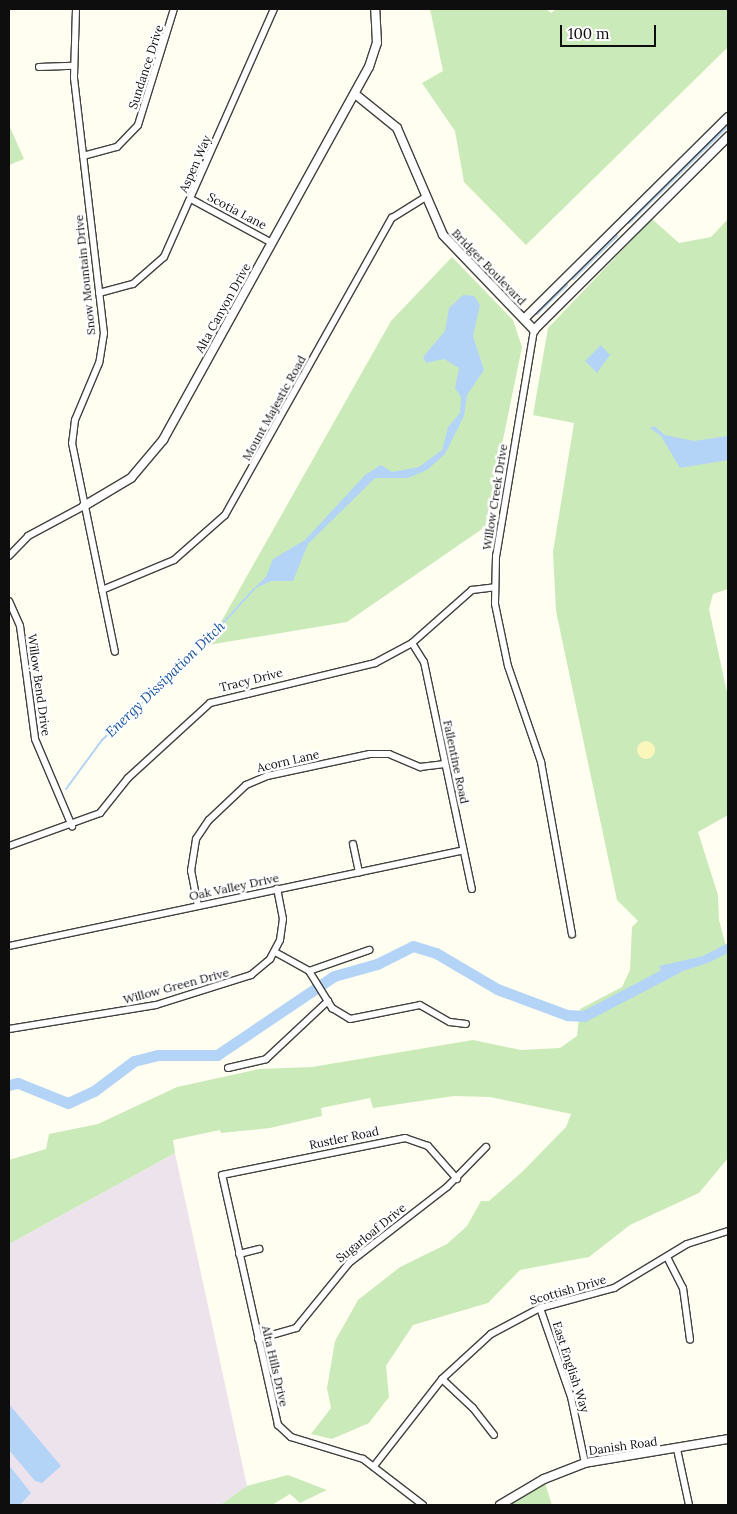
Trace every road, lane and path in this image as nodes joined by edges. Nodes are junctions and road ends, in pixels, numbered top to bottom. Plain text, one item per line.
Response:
1 (76, 9) edge
2 (174, 9) edge
3 (274, 9) edge
4 (376, 9) edge
5 (73, 66) junction
6 (39, 67) dead end
7 (355, 94) junction
8 (728, 118) edge
9 (728, 137) edge
10 (82, 156) junction
11 (425, 197) junction
12 (191, 199) junction
13 (272, 242) junction
14 (100, 293) junction
15 (524, 319) junction
16 (534, 330) junction
17 (84, 506) junction
18 (9, 556) edge
19 (495, 587) junction
20 (102, 590) junction
21 (9, 601) edge
22 (412, 643) junction
23 (115, 652) dead end
24 (445, 764) junction
25 (72, 826) junction
26 (353, 844) dead end
27 (9, 846) edge
28 (463, 850) junction
29 (359, 872) junction
30 (277, 889) junction
31 (472, 889) dead end
32 (198, 906) junction
33 (572, 934) dead end
34 (9, 946) edge
35 (369, 950) dead end
36 (275, 952) junction
37 (311, 973) junction
38 (328, 1001) junction
39 (466, 1024) dead end
40 (9, 1029) edge
41 (228, 1068) dead end
42 (486, 1147) dead end
43 (222, 1175) joint
44 (456, 1179) junction
45 (728, 1231) edge
46 (259, 1249) dead end
47 (238, 1254) junction
48 (667, 1257) junction
49 (540, 1308) junction
50 (258, 1339) junction
51 (690, 1340) dead end
52 (442, 1379) junction
53 (494, 1435) dead end
54 (728, 1439) edge
55 (677, 1449) junction
56 (585, 1463) junction
57 (374, 1466) junction
58 (423, 1505) edge
59 (500, 1505) edge
60 (689, 1505) edge

1 - 5 street, Snow Mountain Drive
2 - 10 street, Sundance Drive
3 - 12 street, Aspen Way
4 - 7 street, Alta Canyon Drive
5 - 6 street
5 - 10 street, Snow Mountain Drive
7 - 11 street, Bridger Boulevard
7 - 13 street, Alta Canyon Drive
8 - 15 street
9 - 16 street
10 - 14 street, Snow Mountain Drive
11 - 15 street, Bridger Boulevard
11 - 20 street, Mount Majestic Road
12 - 13 street, Scotia Lane
12 - 14 street, Aspen Way
13 - 17 street, Alta Canyon Drive
14 - 17 street, Snow Mountain Drive
15 - 16 street, Bridger Boulevard
16 - 19 street, Willow Creek Drive
17 - 18 street, Alta Canyon Drive
17 - 20 street, Snow Mountain Drive
19 - 22 street, Tracy Drive
19 - 33 street, Willow Creek Drive
20 - 23 street, Snow Mountain Drive
21 - 25 street, Willow Bend Drive
22 - 24 street, Fallentine Road
22 - 25 street, Tracy Drive
24 - 28 street, Fallentine Road
24 - 32 street, Acorn Lane
25 - 27 street, Tracy Drive
26 - 29 street
28 - 29 street, Oak Valley Drive
28 - 31 street, Fallentine Road
29 - 30 street, Oak Valley Drive
30 - 32 street, Oak Valley Drive
30 - 36 street
32 - 34 street, Oak Valley Drive
35 - 37 street
36 - 37 street
36 - 40 street, Willow Green Drive
37 - 38 street
38 - 39 street
38 - 41 street
42 - 44 street, Sugarloaf Drive
43 - 44 street, Rustler Road
43 - 47 street, Alta Hills Drive
44 - 50 street, Sugarloaf Drive
45 - 48 street, Scottish Drive
46 - 47 street
47 - 50 street, Alta Hills Drive
48 - 49 street, Scottish Drive
48 - 51 street
49 - 52 street, Scottish Drive
49 - 56 street, East English Way
50 - 57 street, Alta Hills Drive
52 - 53 street
52 - 57 street, Scottish Drive
54 - 55 street, Danish Road
55 - 56 street, Danish Road
55 - 60 street
56 - 59 street, Danish Road
57 - 58 street, Alta Hills Drive

